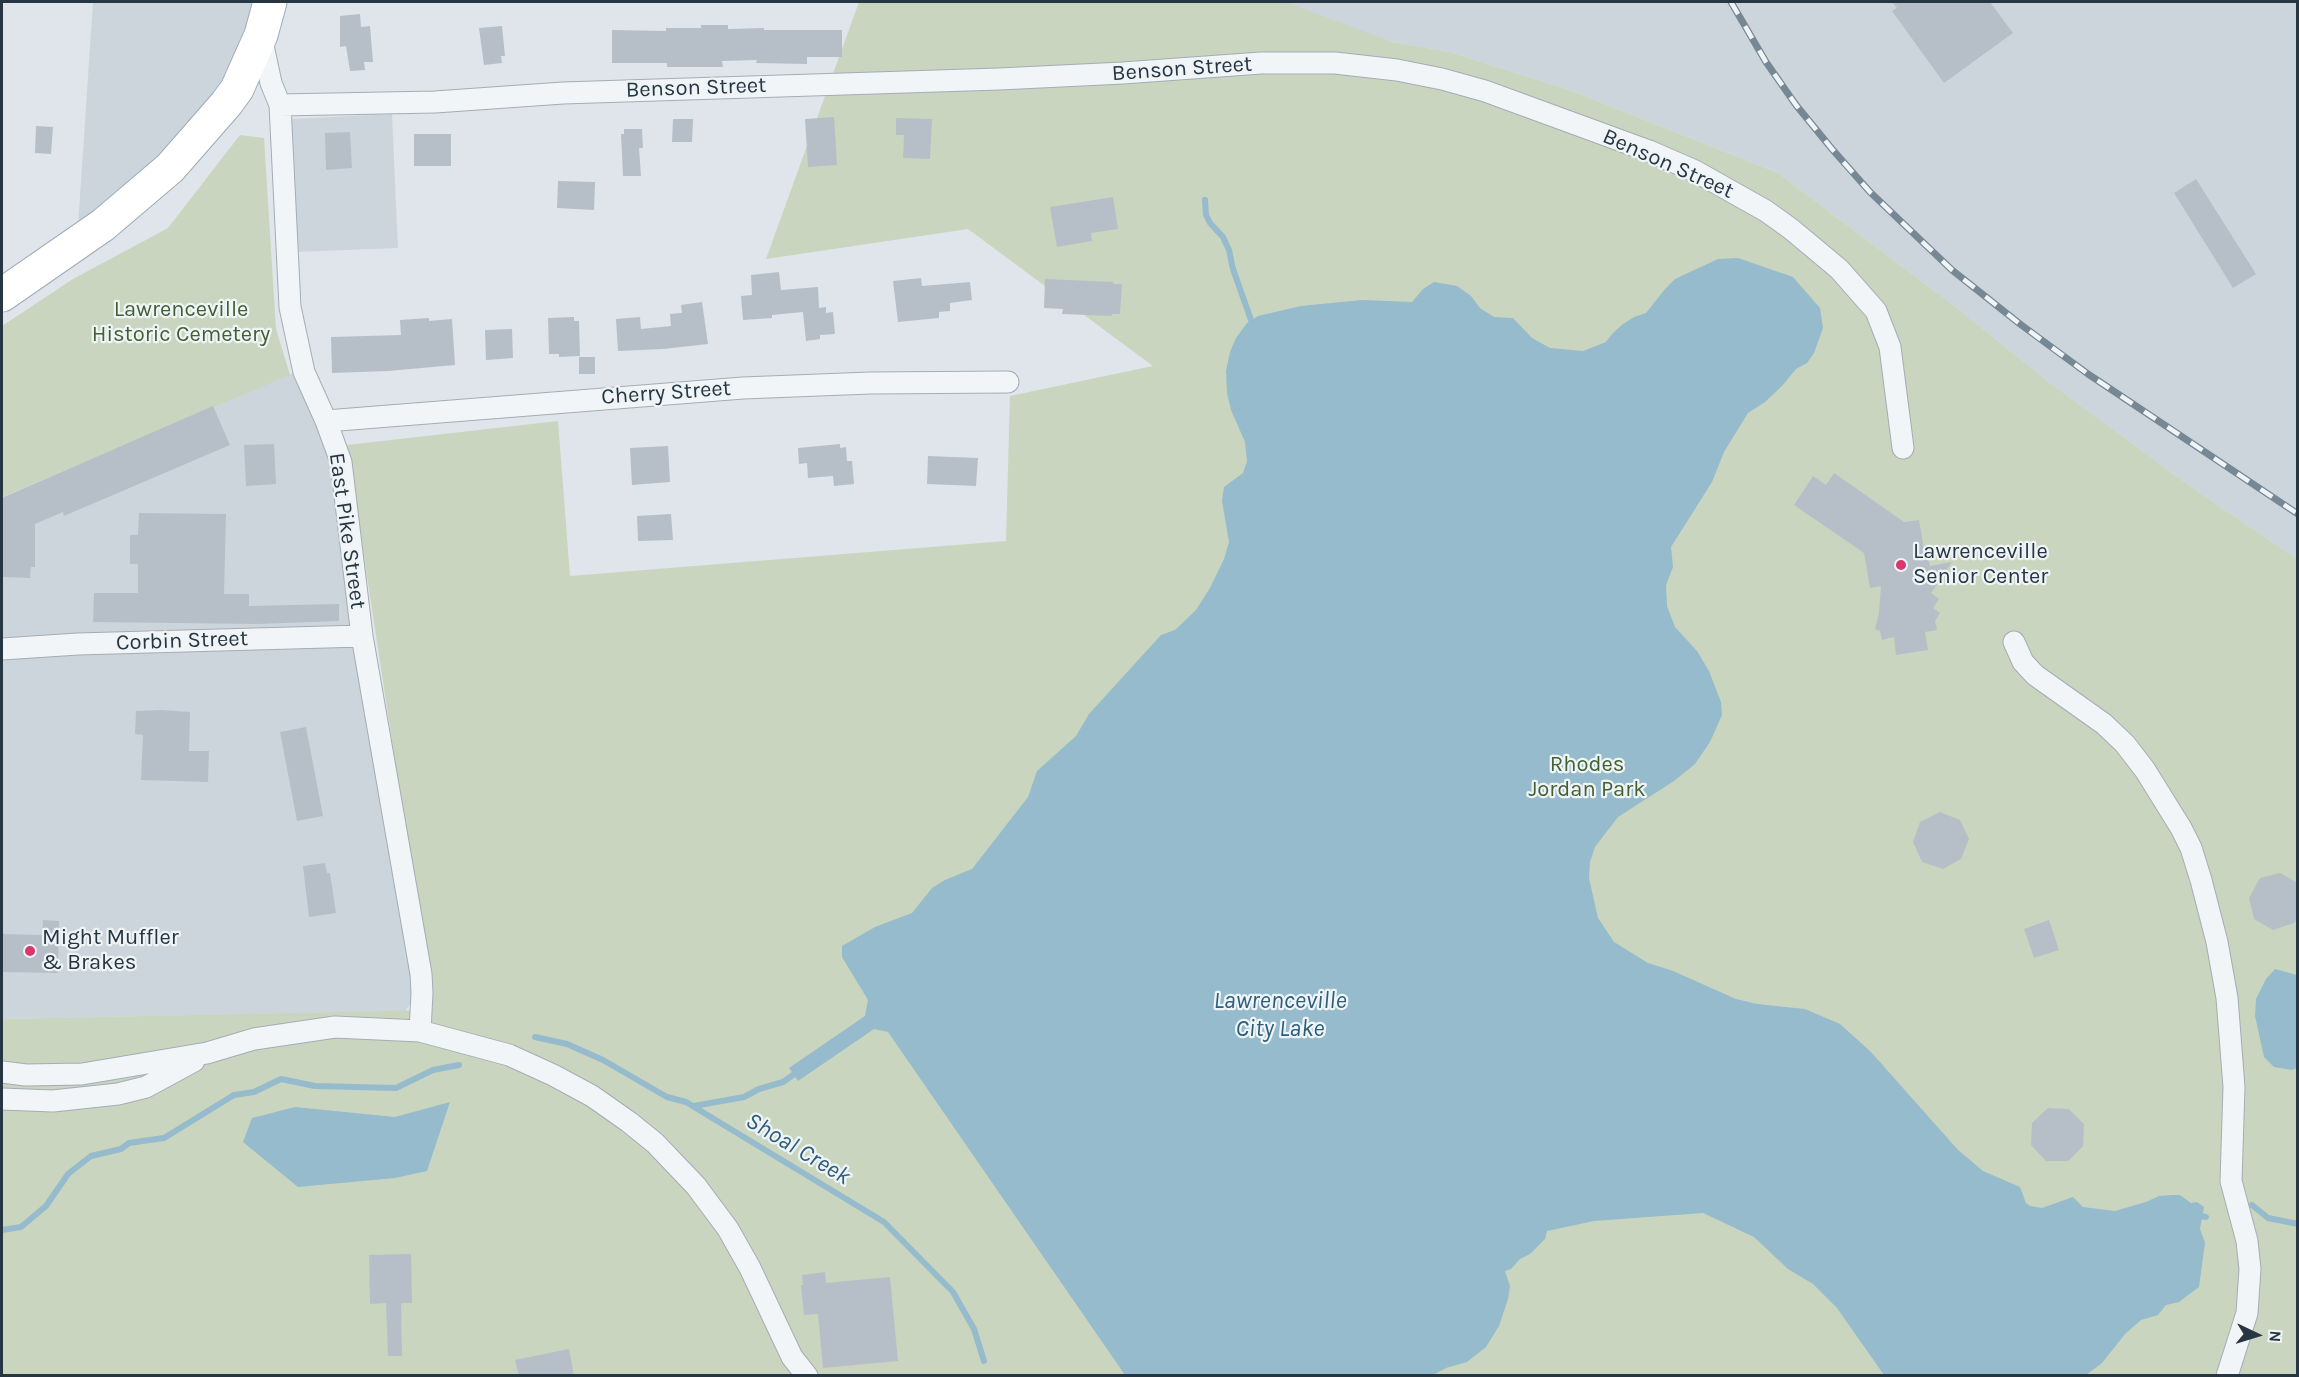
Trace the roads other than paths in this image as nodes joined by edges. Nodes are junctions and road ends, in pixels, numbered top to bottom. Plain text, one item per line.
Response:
1 (270, 2) edge
2 (261, 35) junction
3 (280, 105) junction
4 (2, 295) edge
5 (1008, 382) dead end
6 (326, 421) junction
7 (1904, 448) dead end
8 (362, 636) junction
9 (2013, 642) dead end
10 (2, 649) edge
11 (420, 1031) junction
12 (207, 1053) junction
13 (2, 1072) edge
14 (2, 1099) edge
15 (807, 1376) edge
16 (2227, 1376) edge

1 - 2 main road, East Pike Street
2 - 3 street, East Pike Street
2 - 4 main road
3 - 6 street, East Pike Street
3 - 7 street, Benson Street
5 - 6 street, Cherry Street
6 - 8 street, East Pike Street
8 - 10 street, Corbin Street
8 - 11 street, East Pike Street
9 - 16 street
11 - 12 street
11 - 15 street
12 - 13 street
12 - 14 street

